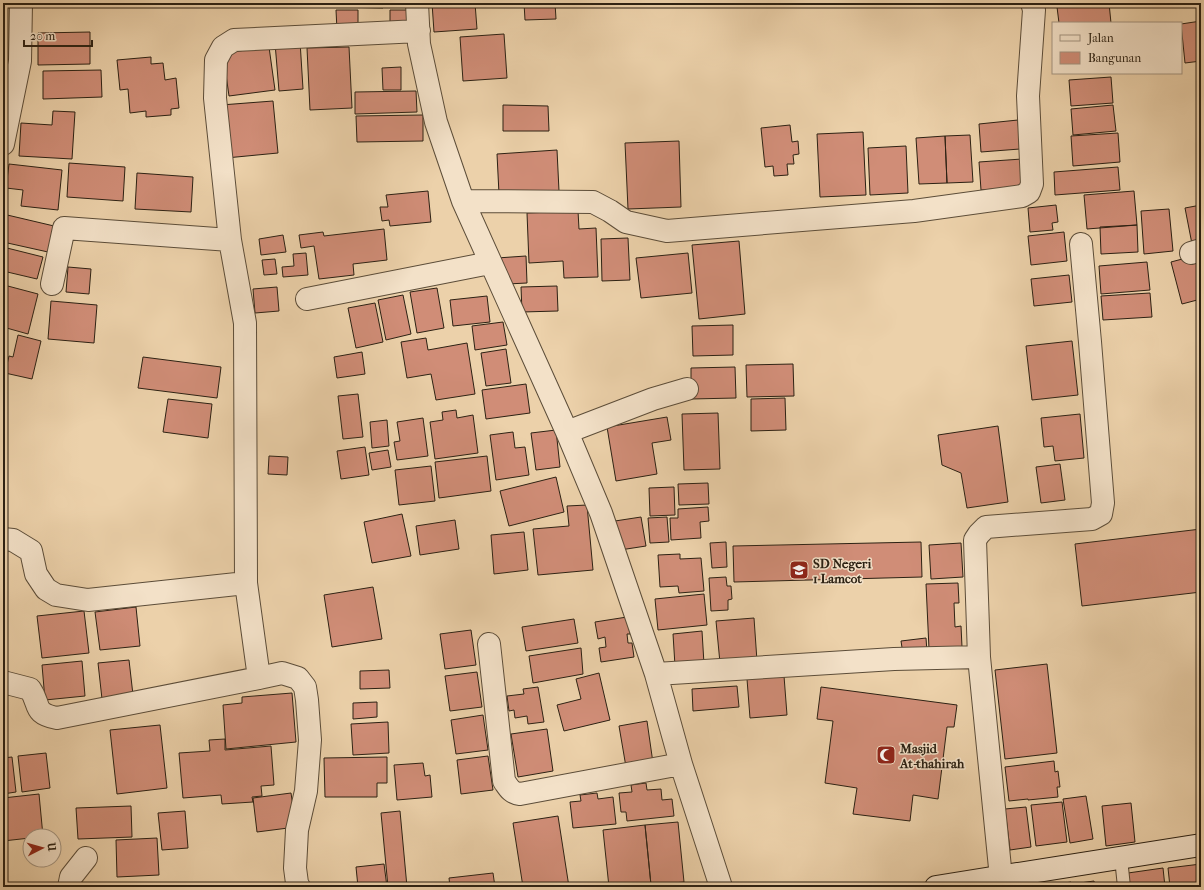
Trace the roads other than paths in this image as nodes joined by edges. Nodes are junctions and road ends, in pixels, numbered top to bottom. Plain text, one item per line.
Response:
1 (21, 3) edge
2 (417, 3) edge
3 (1032, 3) edge
4 (419, 31) junction
5 (3, 144) edge
6 (463, 201) junction
7 (230, 240) junction
8 (1081, 244) dead end
9 (490, 263) junction
10 (52, 284) dead end
11 (307, 299) dead end
12 (688, 389) dead end
13 (567, 432) junction
14 (3, 539) edge
15 (246, 583) junction
16 (489, 644) dead end
17 (979, 657) junction
18 (656, 674) junction
19 (259, 678) junction
20 (3, 682) edge
21 (681, 764) junction
22 (1201, 845) edge
23 (86, 858) dead end
24 (1121, 858) junction
25 (1001, 878) junction
26 (69, 887) edge
27 (299, 887) edge
28 (721, 887) edge
29 (936, 887) edge
30 (1124, 887) edge

1 - 5 street
2 - 4 street
3 - 6 street
4 - 6 street
4 - 7 street
6 - 9 street
7 - 10 street
7 - 15 street
8 - 17 street
9 - 11 street
9 - 13 street
12 - 13 street
13 - 18 street
14 - 15 street
15 - 19 street
16 - 21 street
17 - 18 street
17 - 25 street
18 - 21 street
19 - 20 street
19 - 27 street
21 - 28 street
22 - 24 street
23 - 26 street
24 - 25 street
24 - 30 lane
25 - 29 street

